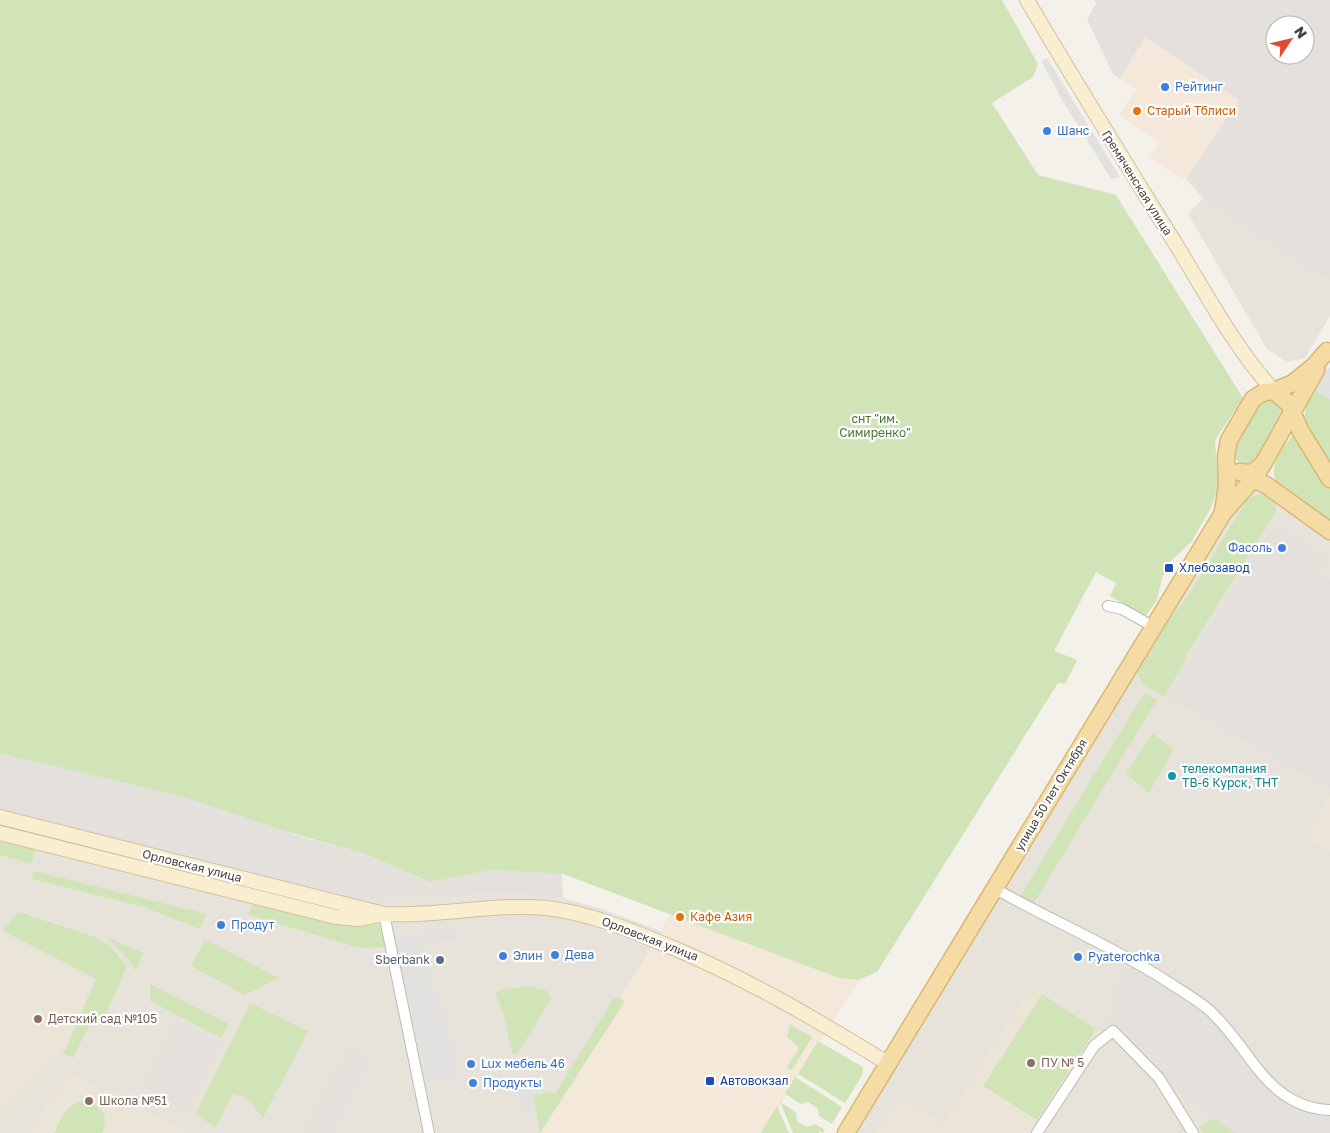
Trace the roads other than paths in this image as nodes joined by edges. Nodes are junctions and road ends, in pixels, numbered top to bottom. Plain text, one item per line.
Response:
1 (1027, 0) edge
2 (1328, 349) edge
3 (1250, 364) junction
4 (1274, 391) junction
5 (1253, 399) junction
6 (1292, 415) junction
7 (1226, 457) junction
8 (1246, 475) junction
9 (1330, 479) edge
10 (1223, 513) junction
11 (1330, 531) edge
12 (1108, 606) dead end
13 (1154, 627) junction
14 (0, 817) edge
15 (0, 833) edge
16 (994, 888) junction
17 (384, 914) junction
18 (889, 1064) junction
19 (1330, 1110) edge
20 (1040, 1132) edge
21 (429, 1133) edge
22 (846, 1133) edge
23 (1193, 1133) edge

1 - 3 street, Гремяченская улица
2 - 4 main road
2 - 6 main road
3 - 4 street
3 - 5 street
4 - 5 main road
4 - 6 main road
5 - 7 main road
6 - 8 main road, улица 50 лет Октября
6 - 9 main road
7 - 8 main road
7 - 10 main road
8 - 10 main road, улица 50 лет Октября
8 - 11 main road
10 - 13 main road, улица 50 лет Октября
12 - 13 street
13 - 16 main road, улица 50 лет Октября
14 - 17 street, Орловская улица
15 - 17 street, Орловская улица
16 - 18 main road, улица 50 лет Октября
16 - 19 street
17 - 18 street, Орловская улица
17 - 21 street
18 - 22 main road, улица 50 лет Октября
20 - 23 street

